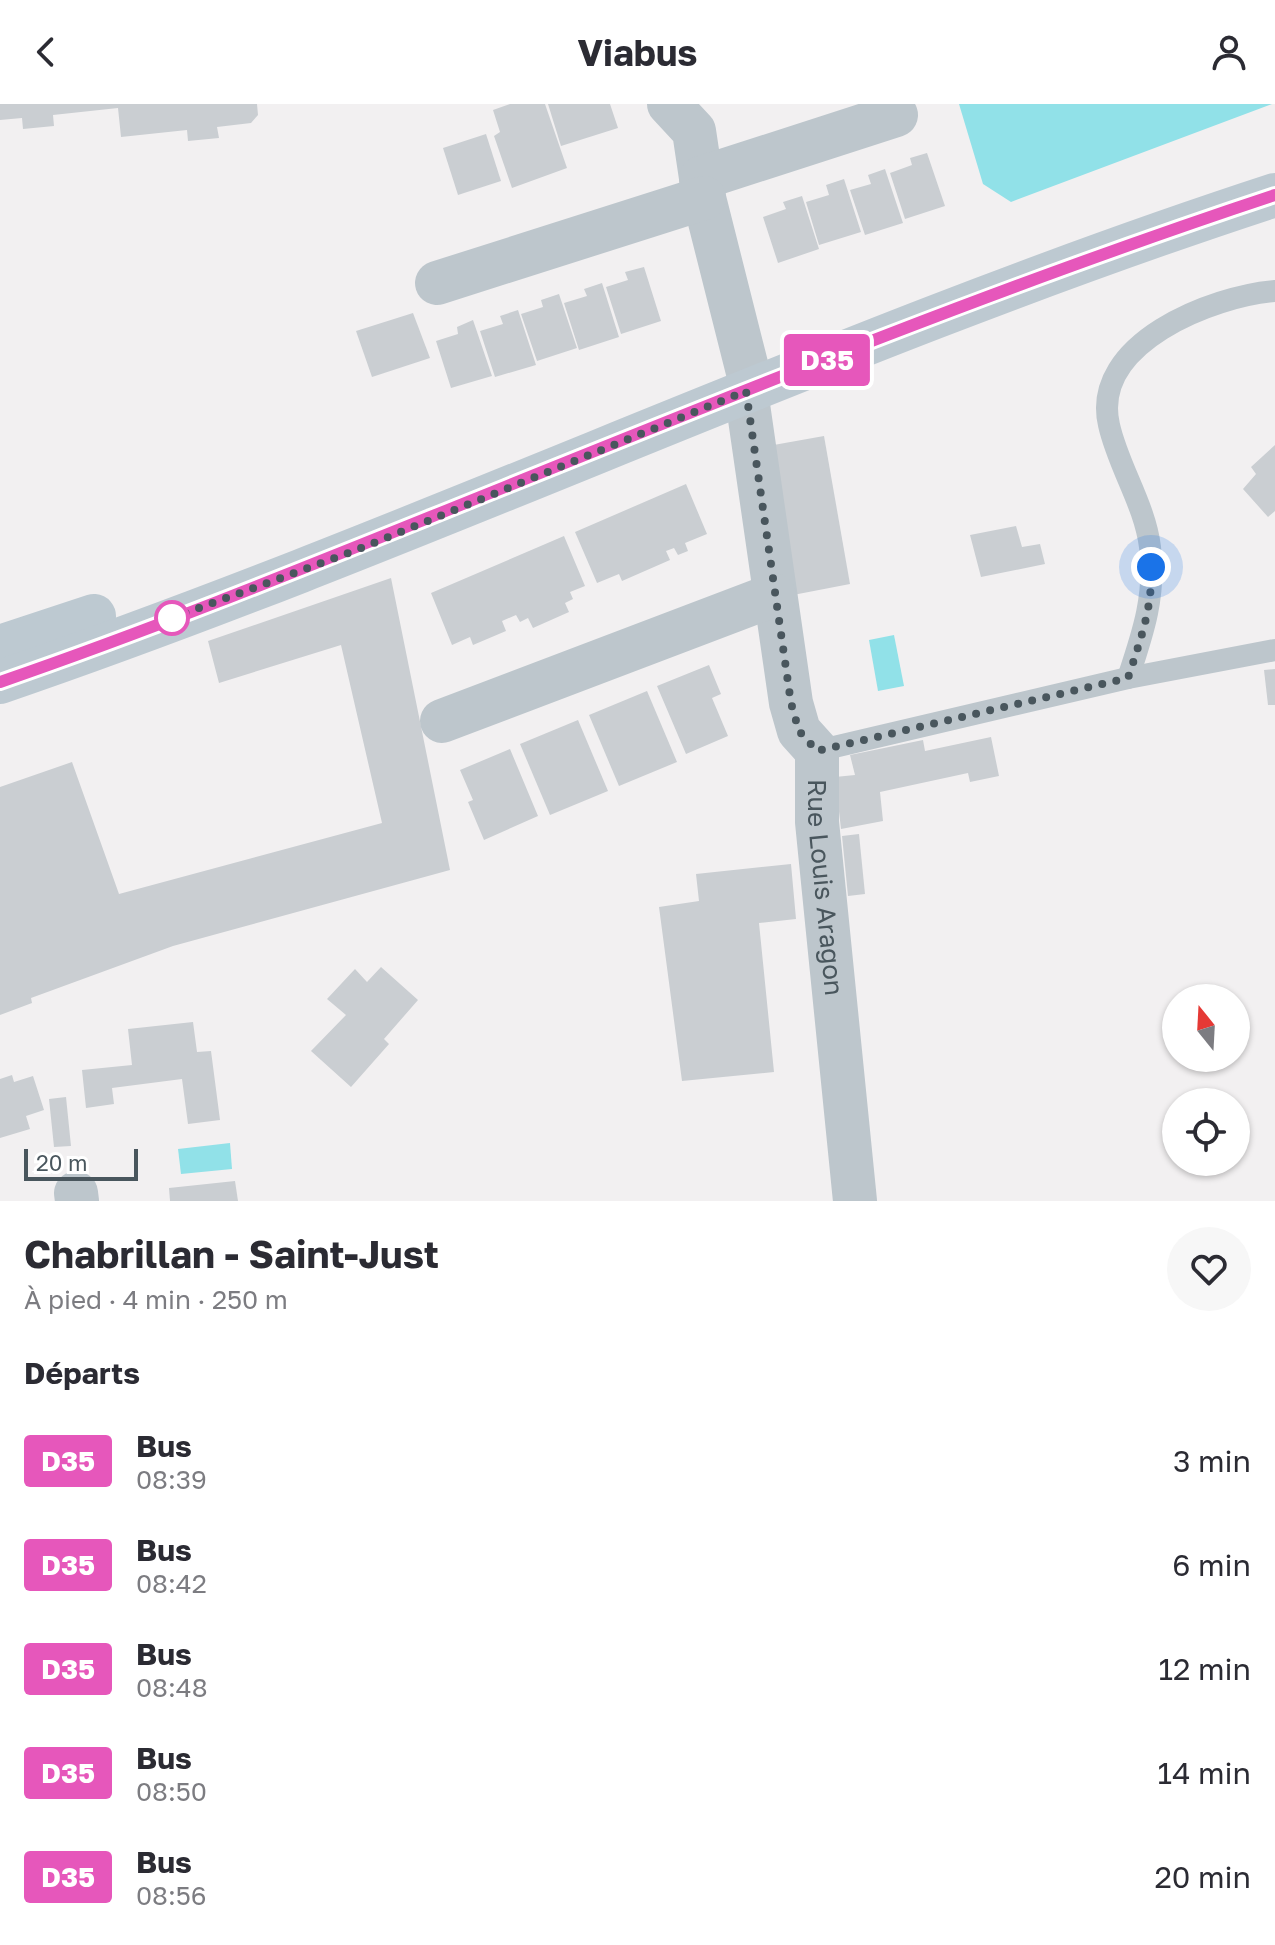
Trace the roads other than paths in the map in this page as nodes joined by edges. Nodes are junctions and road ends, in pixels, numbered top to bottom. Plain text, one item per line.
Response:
1 (669, 104) edge
2 (896, 115) dead end
3 (703, 188) junction
4 (1275, 195) edge
5 (437, 283) dead end
6 (1275, 291) edge
7 (749, 390) junction
8 (478, 498) junction
9 (774, 595) junction
10 (0, 647) edge
11 (1275, 650) edge
12 (1128, 678) junction
13 (0, 682) edge
14 (442, 721) dead end
15 (817, 751) junction
16 (855, 1201) edge

1 - 3 street, Rue Louis Aragon
2 - 3 street
3 - 5 street
3 - 7 street, Rue Louis Aragon
4 - 7 main road
6 - 12 lane
7 - 8 main road
7 - 9 street, Rue Louis Aragon
8 - 10 main road
8 - 13 main road
9 - 14 street
9 - 15 street, Rue Louis Aragon
11 - 12 lane
12 - 15 lane
15 - 16 street, Rue Louis Aragon

